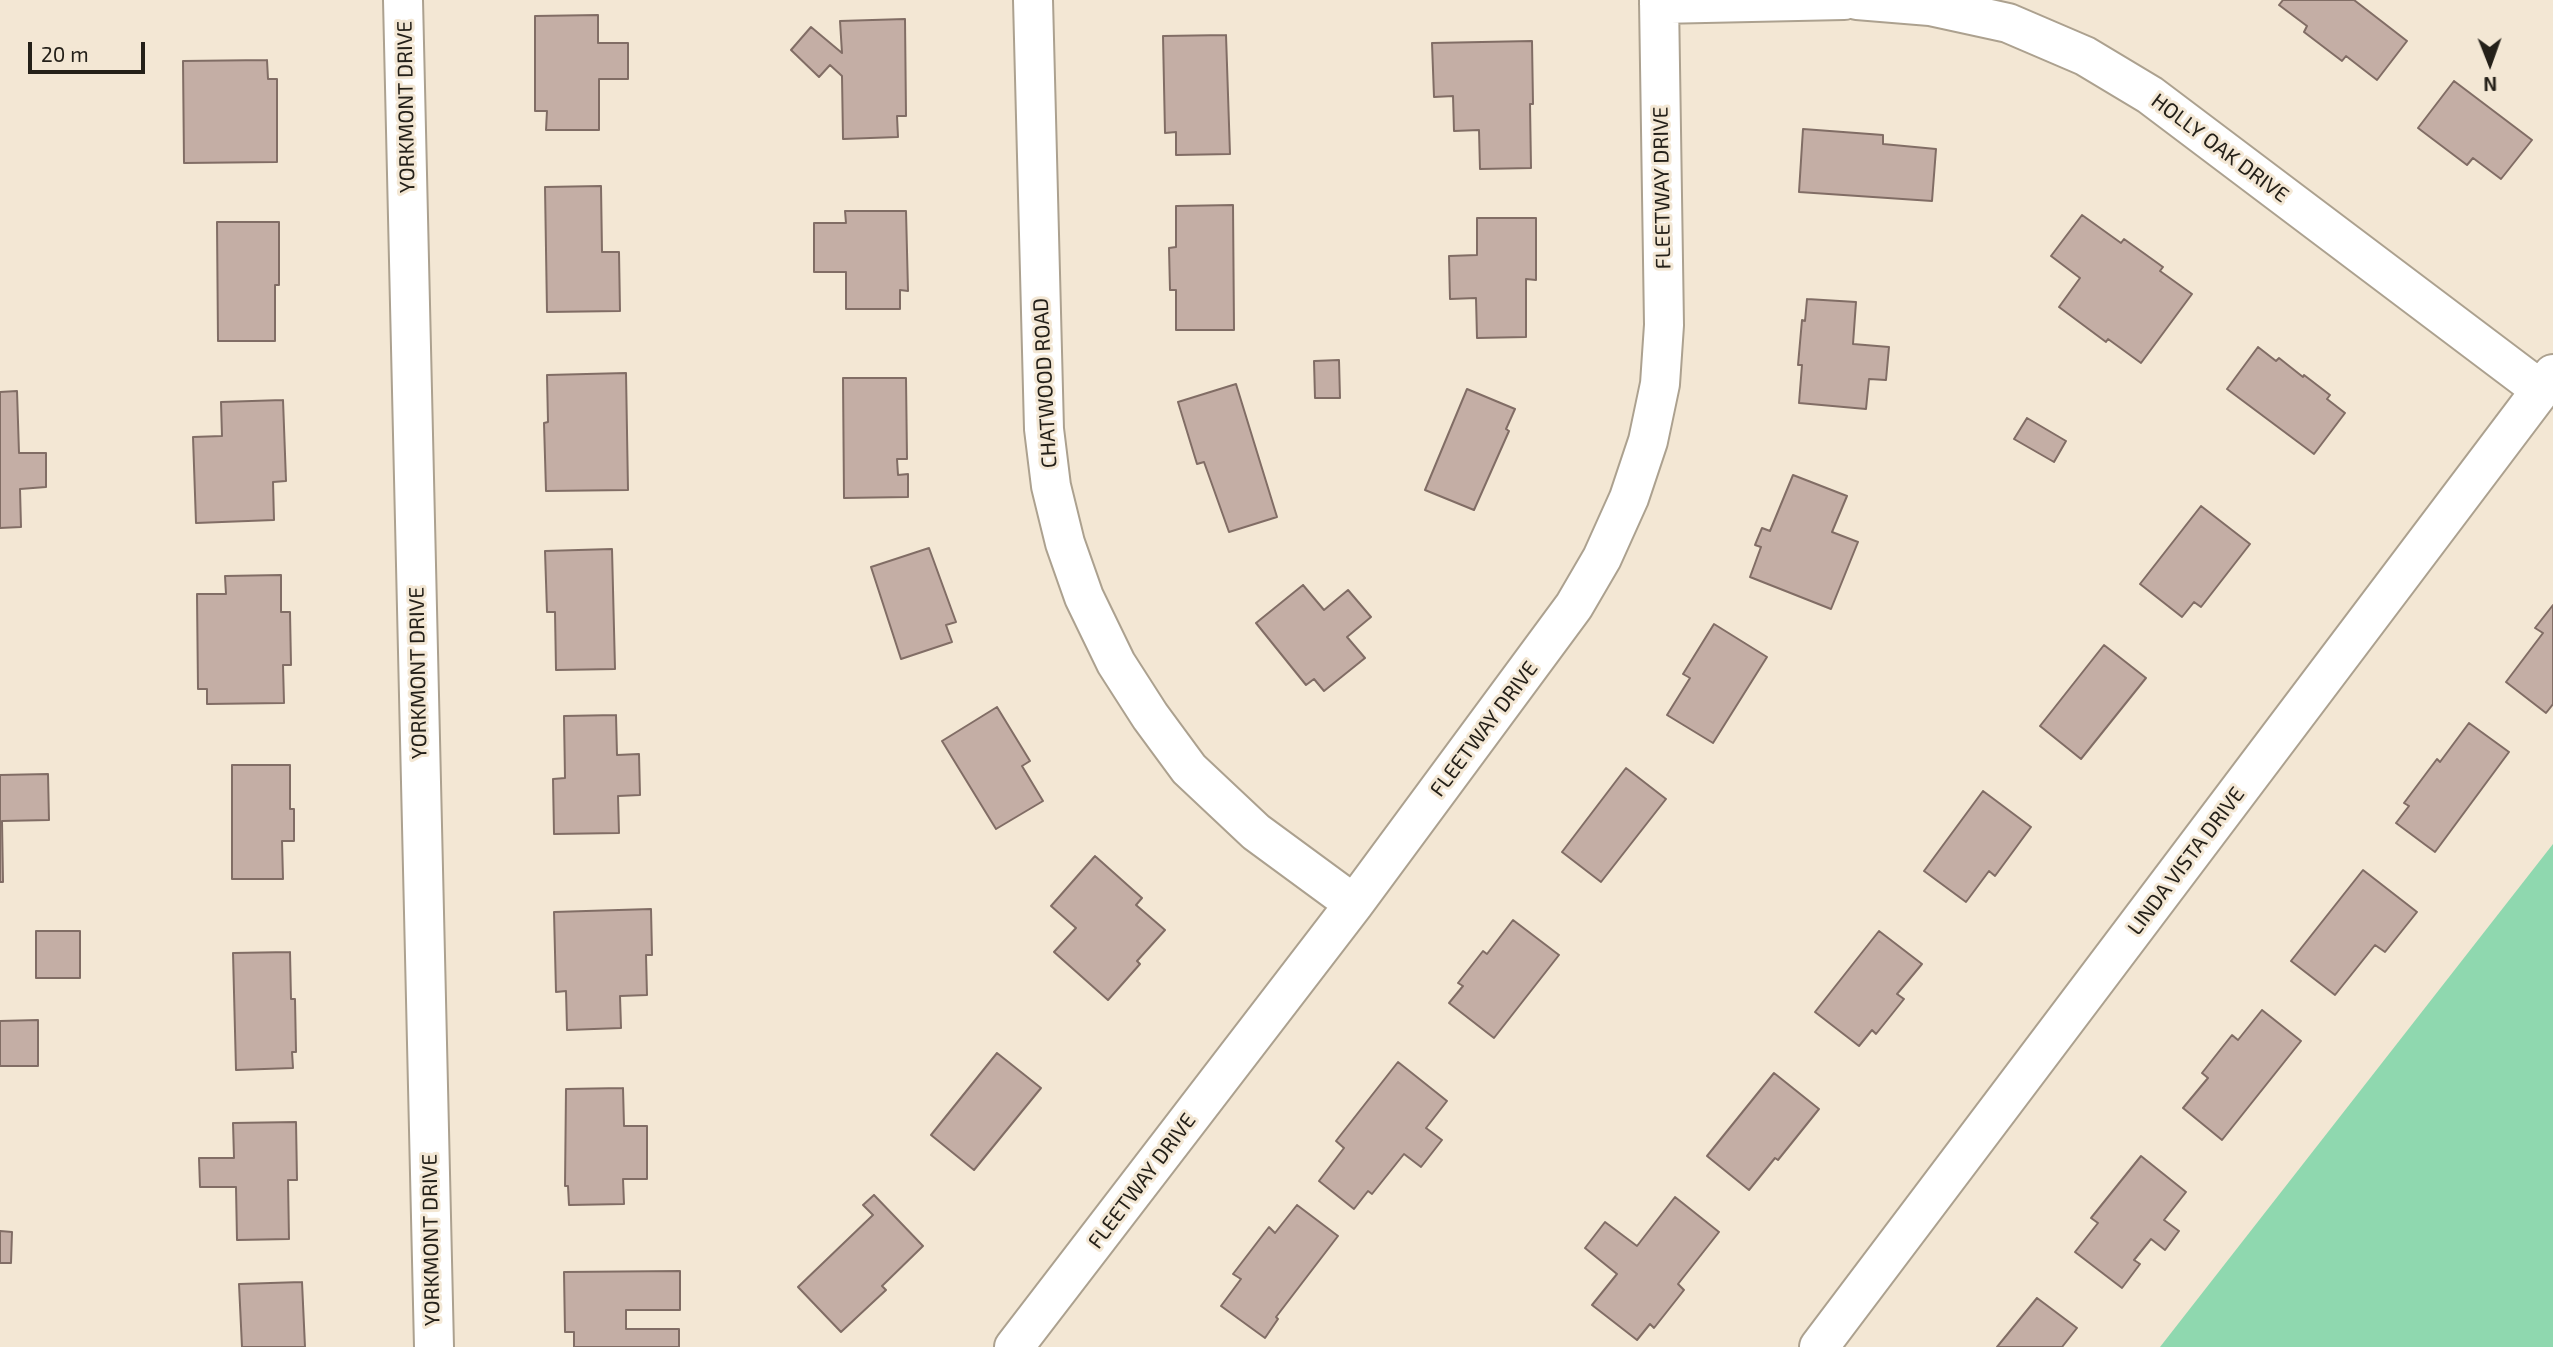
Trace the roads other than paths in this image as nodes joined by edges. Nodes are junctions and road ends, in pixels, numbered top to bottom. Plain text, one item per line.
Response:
1 (403, 0) edge
2 (1033, 0) edge
3 (1844, 0) edge
4 (1857, 0) edge
5 (1659, 2) edge
6 (2547, 382) edge
7 (1354, 904) junction
8 (434, 1347) edge
9 (1014, 1347) edge
10 (1819, 1347) edge

1 - 8 street, YORKMONT DRIVE
2 - 7 street, CHATWOOD ROAD
3 - 5 street
4 - 6 street, HOLLY OAK DRIVE
5 - 7 street, FLEETWAY DRIVE
6 - 10 street, LINDA VISTA DRIVE
7 - 9 street, FLEETWAY DRIVE

